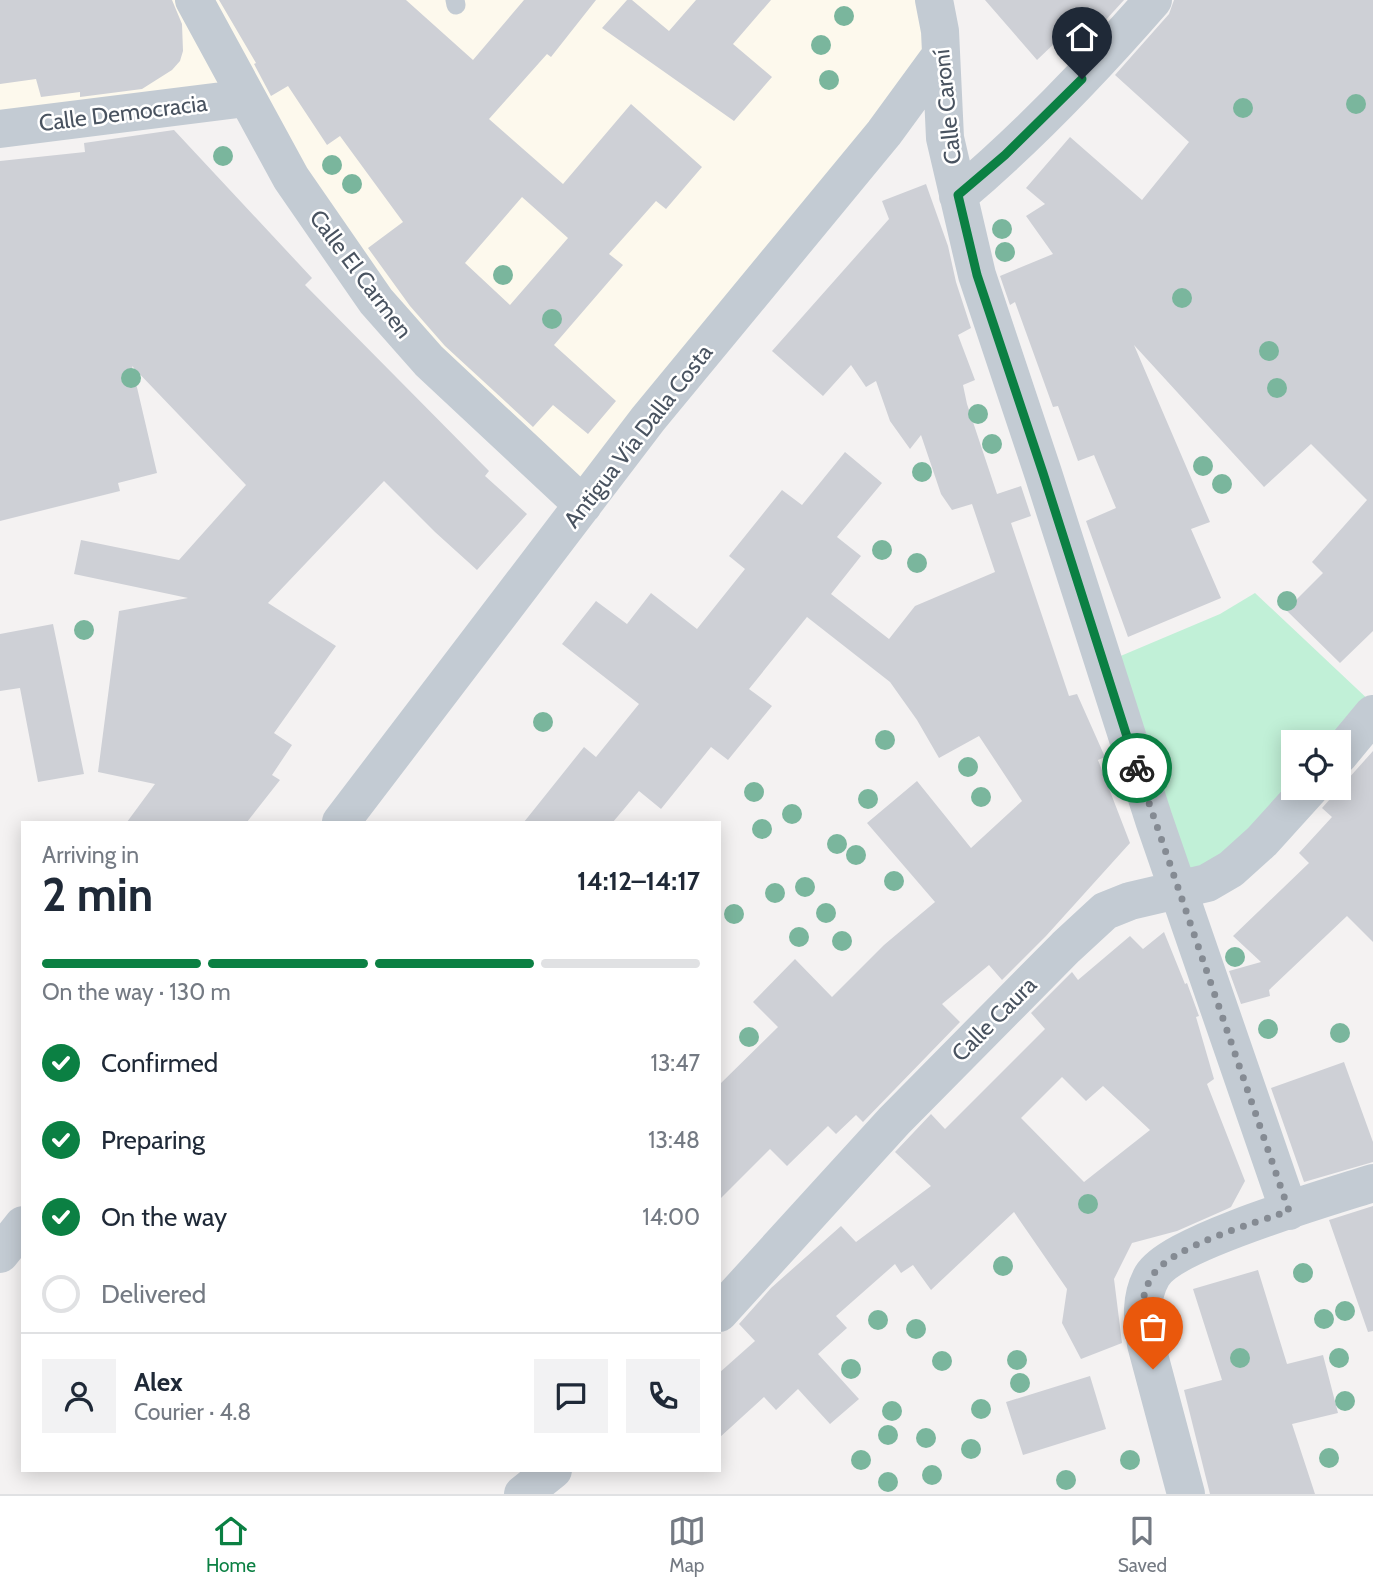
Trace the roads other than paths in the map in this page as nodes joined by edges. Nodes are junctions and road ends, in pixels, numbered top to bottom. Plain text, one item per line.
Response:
1 (194, 0) edge
2 (934, 0) edge
3 (1153, 0) edge
4 (941, 55) junction
5 (246, 97) junction
6 (0, 129) edge
7 (958, 195) junction
8 (583, 505) junction
9 (1373, 713) edge
10 (1351, 740) edge
11 (1299, 800) edge
12 (342, 821) edge
13 (1178, 890) junction
14 (1373, 1183) edge
15 (1289, 1211) junction
16 (21, 1228) edge
17 (0, 1254) edge
18 (721, 1310) edge
19 (550, 1472) edge
20 (523, 1494) edge
21 (1186, 1494) edge

1 - 5 street, Calle El Carmen
2 - 4 street, Calle Caroní
3 - 7 street
4 - 7 street, Calle Caroní
4 - 8 street, Antigua Vía Dalla Costa
5 - 6 street, Calle Democracia
5 - 8 street, Calle El Carmen
7 - 13 street, Calle Caroní
8 - 12 street, Antigua Vía Dalla Costa
9 - 10 street
11 - 13 street, Calle Caura
13 - 15 street, Calle Caroní
13 - 18 street, Calle Caura
14 - 15 street
15 - 21 street
16 - 17 street
19 - 20 street

